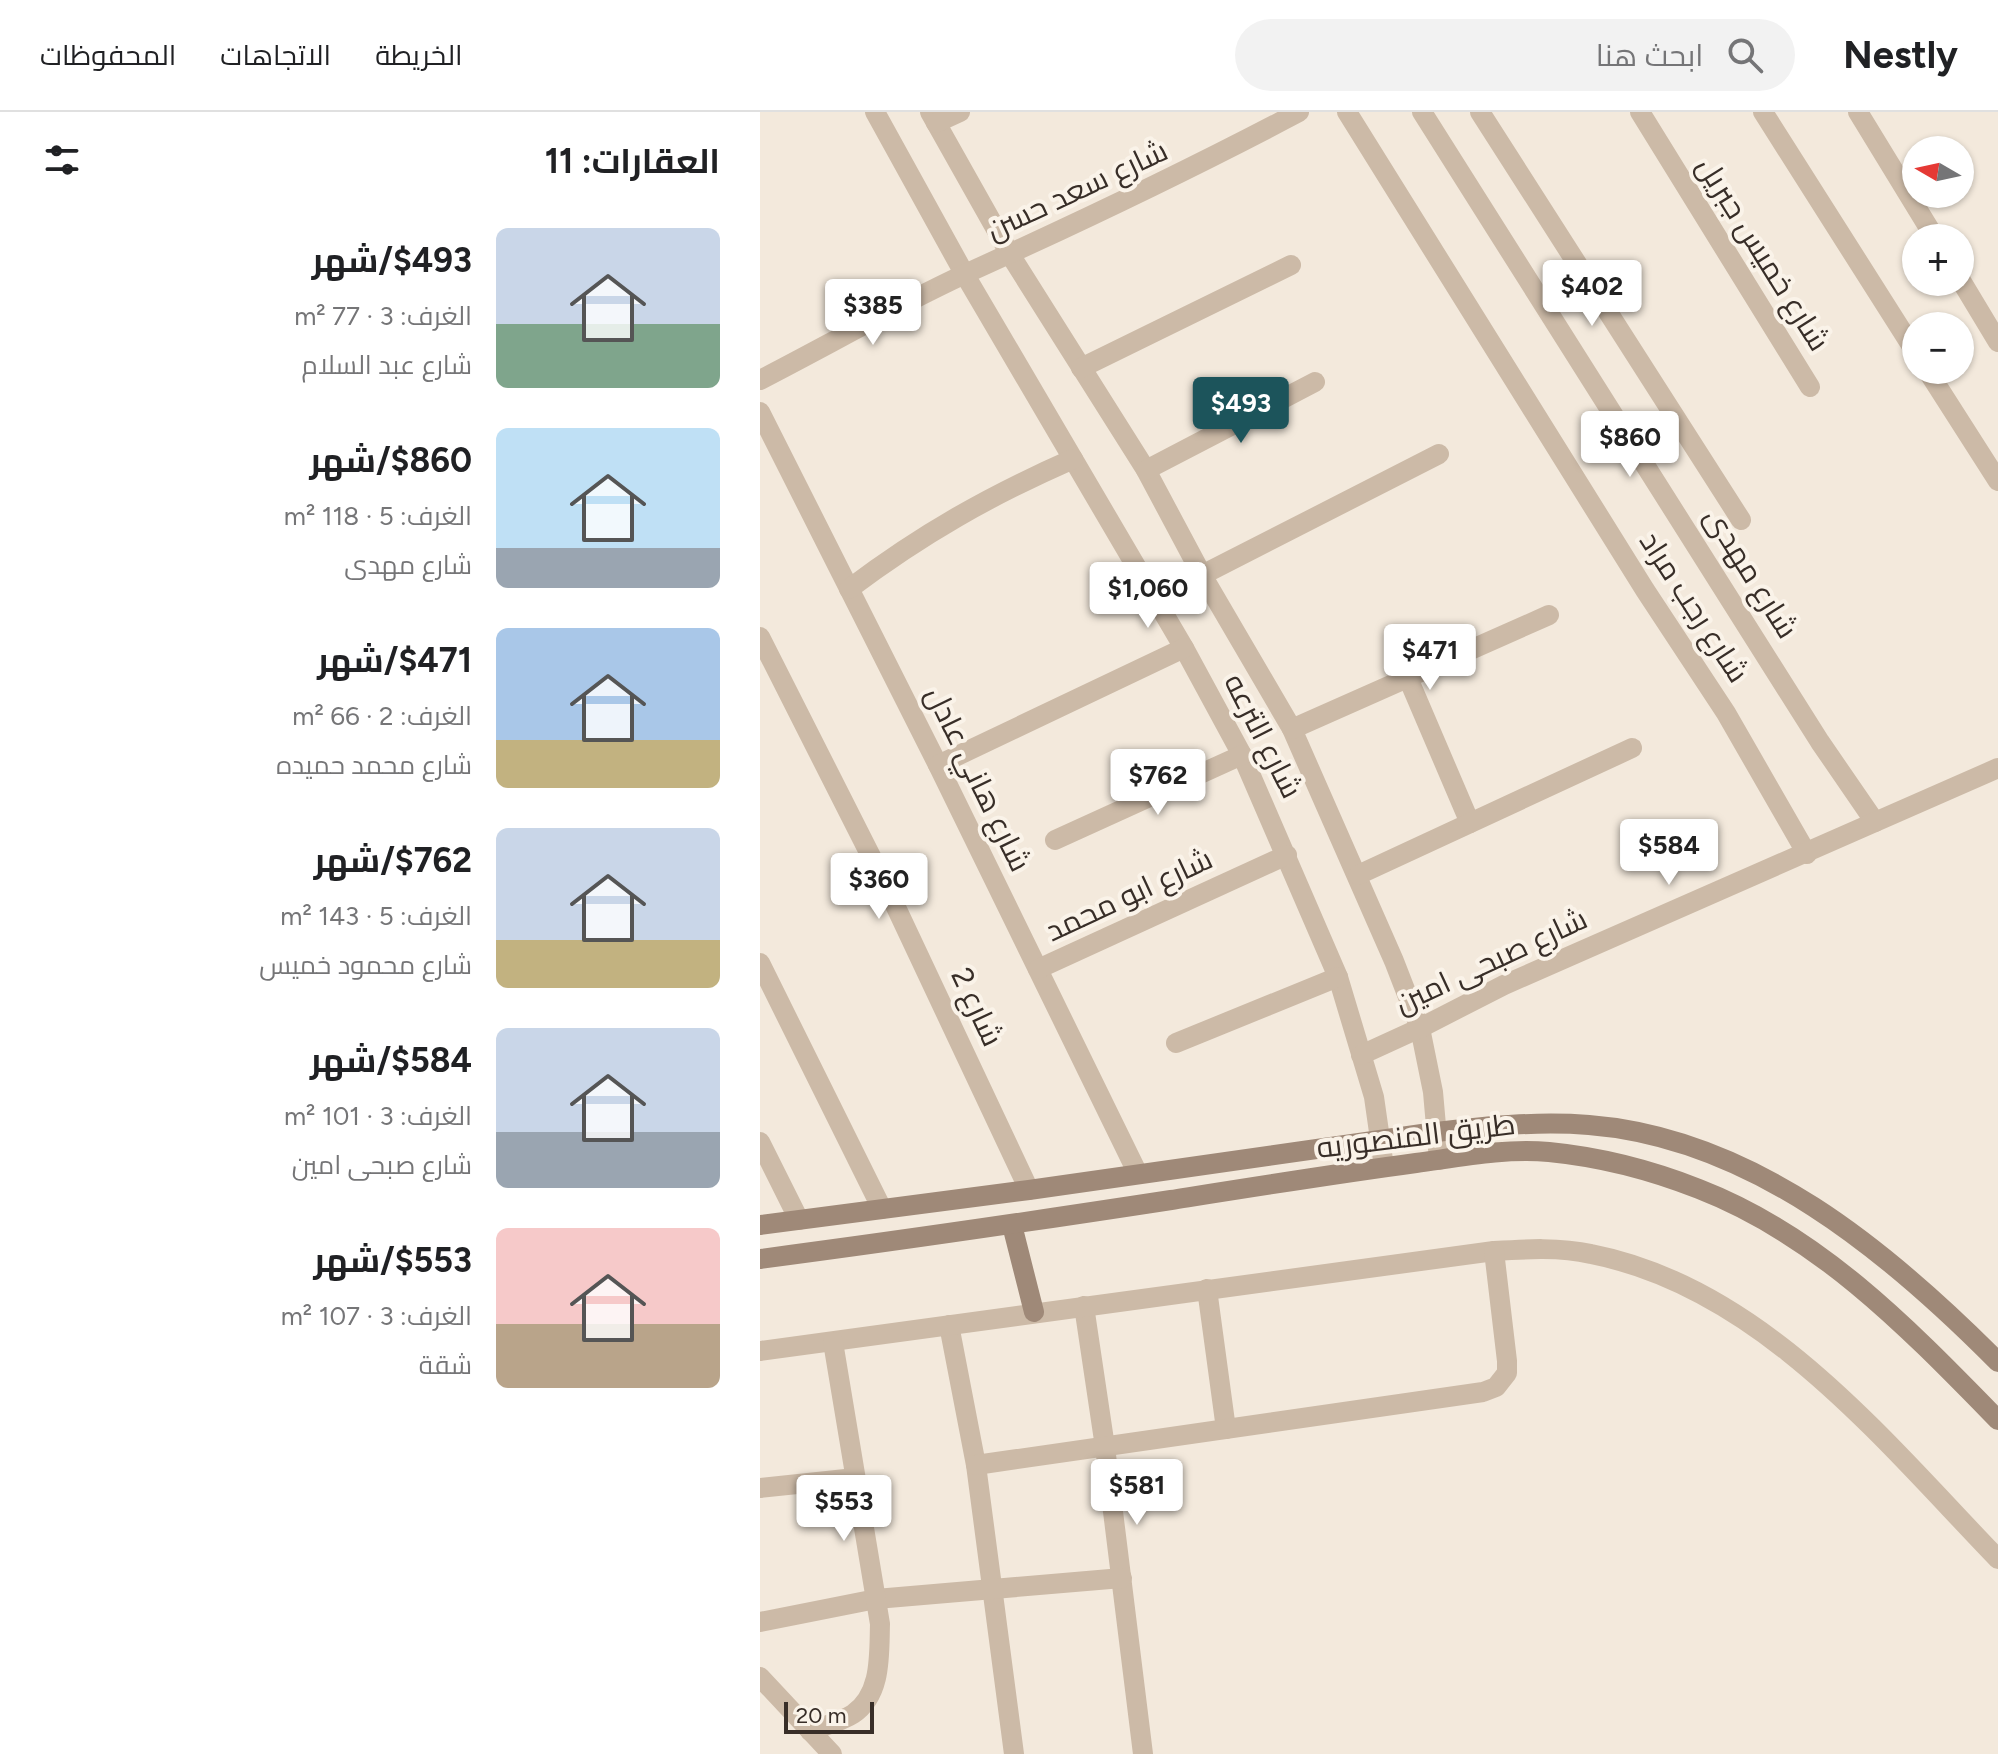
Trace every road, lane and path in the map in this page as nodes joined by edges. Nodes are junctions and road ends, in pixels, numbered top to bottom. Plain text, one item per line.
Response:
1 (875, 112) edge
2 (960, 112) edge
3 (1299, 112) edge
4 (1347, 112) edge
5 (1422, 112) edge
6 (1480, 112) edge
7 (1640, 112) edge
8 (1763, 112) edge
9 (1858, 112) edge
10 (933, 118) edge
11 (1274, 118) edge
12 (1926, 224) edge
13 (1011, 256) junction
14 (1291, 265) dead end
15 (965, 275) junction
16 (1970, 296) edge
17 (1902, 331) edge
18 (1998, 342) edge
19 (1081, 368) junction
20 (760, 380) edge
21 (1315, 382) dead end
22 (1936, 384) edge
23 (1810, 387) dead end
24 (760, 412) edge
25 (1439, 454) dead end
26 (1073, 459) junction
27 (1146, 470) junction
28 (1998, 481) edge
29 (1741, 520) dead end
30 (1202, 575) junction
31 (849, 589) junction
32 (1549, 615) dead end
33 (760, 637) edge
34 (1184, 648) junction
35 (1408, 678) junction
36 (1292, 729) junction
37 (1632, 748) dead end
38 (1242, 755) junction
39 (938, 765) junction
40 (1998, 768) edge
41 (1875, 822) junction
42 (1470, 823) junction
43 (1055, 840) dead end
44 (1807, 854) junction
45 (1287, 855) junction
46 (1358, 875) junction
47 (760, 963) edge
48 (1038, 969) junction
49 (1338, 977) junction
50 (1420, 1028) junction
51 (1176, 1043) dead end
52 (1361, 1055) junction
53 (1436, 1132) junction
54 (1379, 1140) junction
55 (760, 1142) edge
56 (1439, 1160) junction
57 (1384, 1167) junction
58 (1138, 1174) junction
59 (1029, 1190) junction
60 (882, 1209) junction
61 (799, 1220) junction
62 (760, 1225) edge
63 (1012, 1225) junction
64 (1494, 1251) junction
65 (760, 1259) edge
66 (1207, 1289) junction
67 (1084, 1306) junction
68 (1034, 1312) junction
69 (949, 1325) junction
70 (833, 1342) junction
71 (760, 1351) edge
72 (1998, 1362) edge
73 (1998, 1420) edge
74 (1226, 1429) junction
75 (1105, 1447) junction
76 (976, 1465) junction
77 (855, 1478) junction
78 (760, 1488) edge
79 (1998, 1559) edge
80 (1122, 1578) junction
81 (992, 1589) junction
82 (876, 1599) junction
83 (760, 1622) edge
84 (760, 1677) edge
85 (810, 1731) junction
86 (832, 1754) edge
87 (1014, 1754) edge
88 (1143, 1754) edge

1 - 15 street, شارع الترعه
2 - 10 street
3 - 11 street, شارع سعد حسن
4 - 44 street, شارع رجب مراد
5 - 41 street, شارع مهدى
6 - 29 street
7 - 23 street, شارع خميس جبريل
8 - 17 street
9 - 12 street
10 - 13 street, شارع الترعه
11 - 13 street, شارع سعد حسن
13 - 15 street, شارع سعد حسن
13 - 19 street, شارع الترعه
14 - 19 street
15 - 20 street, شارع سعد حسن
15 - 26 street, شارع الترعه
16 - 18 street
19 - 27 street, شارع الترعه
21 - 27 street
22 - 28 street
24 - 31 street, شارع هاني عادل
25 - 30 street
26 - 31 street
26 - 34 street, شارع الترعه
27 - 30 street, شارع الترعه
30 - 36 street, شارع الترعه
31 - 39 street, شارع هاني عادل
32 - 35 street
33 - 59 street, شارع 2
34 - 38 street, شارع الترعه
34 - 39 street
35 - 36 street
35 - 42 street
36 - 46 street, شارع الترعه
37 - 42 street
38 - 43 street
38 - 45 street, شارع الترعه
39 - 48 street, شارع هاني عادل
40 - 41 street, شارع صبحى امين
41 - 44 street, شارع صبحى امين
42 - 46 street
44 - 50 street, شارع صبحى امين
45 - 48 street, شارع ابو محمد
45 - 49 street, شارع الترعه
46 - 50 street, شارع الترعه
47 - 60 street
48 - 58 street, شارع هاني عادل
49 - 51 street
49 - 52 street, شارع الترعه
50 - 52 street, شارع صبحى امين
50 - 53 street, شارع الترعه
52 - 54 street, شارع الترعه
53 - 54 main road, طريق المنصوريه
53 - 56 street, شارع الترعه
53 - 72 main road, طريق المنصوريه
54 - 57 street, شارع الترعه
54 - 58 main road, طريق المنصوريه
55 - 61 street
56 - 57 main road, طريق المنصوريه
56 - 73 main road, طريق المنصوريه
57 - 63 main road, طريق المنصوريه
58 - 59 main road, طريق المنصوريه
59 - 60 main road, طريق المنصوريه
60 - 61 main road, طريق المنصوريه
61 - 62 main road, طريق المنصوريه
63 - 65 main road, طريق المنصوريه
63 - 68 main road
64 - 66 street
64 - 74 street
64 - 79 street
66 - 67 street
66 - 74 street
67 - 68 street
67 - 75 street
68 - 69 street
69 - 70 street
69 - 76 street
70 - 71 street
70 - 77 street
74 - 75 street
75 - 76 street
75 - 80 street
76 - 81 street
77 - 78 street
77 - 82 street
80 - 81 street
80 - 88 street
81 - 82 street
81 - 87 street
82 - 83 street
82 - 85 street
84 - 85 street
85 - 86 street

